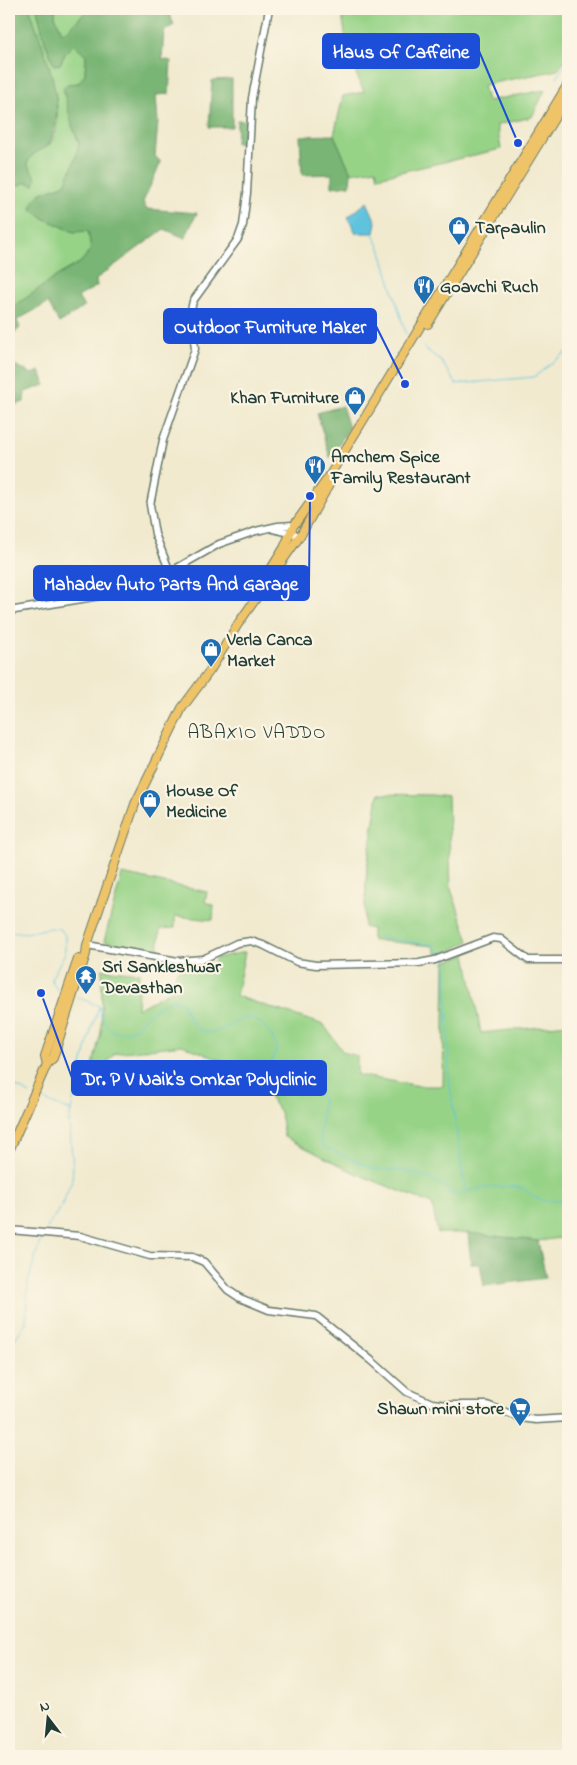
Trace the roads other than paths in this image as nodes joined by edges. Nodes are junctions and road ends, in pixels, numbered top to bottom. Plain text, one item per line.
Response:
1 (269, 9) edge
2 (568, 84) edge
3 (568, 96) edge
4 (296, 530) junction
5 (170, 572) junction
6 (9, 611) edge
7 (191, 695) junction
8 (87, 944) junction
9 (568, 960) edge
10 (9, 1151) edge
11 (9, 1230) edge
12 (568, 1418) edge

1 - 5 street
2 - 4 main road
3 - 4 main road
4 - 5 street
4 - 7 main road
4 - 7 main road
5 - 6 street
7 - 8 main road
8 - 9 street
8 - 10 main road
11 - 12 street

